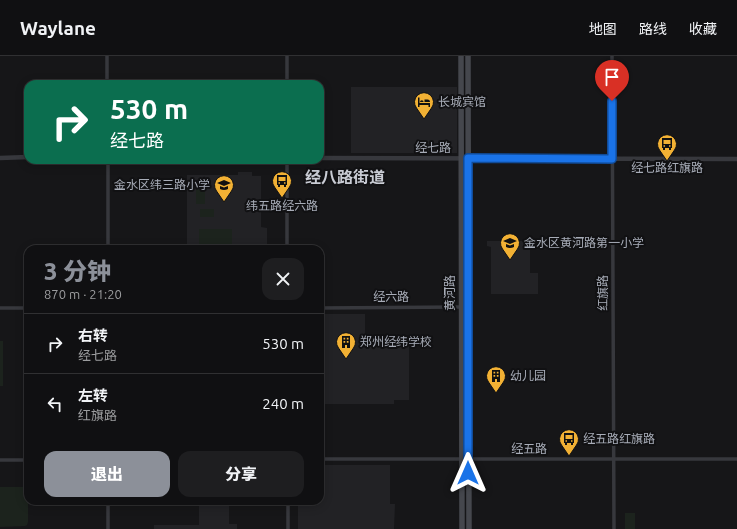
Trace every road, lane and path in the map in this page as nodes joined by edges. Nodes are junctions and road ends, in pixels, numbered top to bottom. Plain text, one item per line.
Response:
1 (107, 56) edge
2 (287, 56) edge
3 (461, 56) edge
4 (468, 56) edge
5 (612, 56) edge
6 (107, 80) edge
7 (287, 80) edge
8 (0, 158) edge
9 (24, 158) edge
10 (324, 158) edge
11 (461, 158) junction
12 (468, 158) junction
13 (612, 159) junction
14 (737, 159) edge
15 (108, 164) edge
16 (287, 164) edge
17 (108, 245) edge
18 (287, 245) edge
19 (461, 307) junction
20 (0, 308) edge
21 (24, 308) edge
22 (324, 308) edge
23 (324, 459) edge
24 (462, 459) junction
25 (468, 459) junction
26 (614, 459) junction
27 (737, 459) edge
28 (0, 460) edge
29 (24, 460) edge
30 (108, 505) edge
31 (288, 505) edge
32 (108, 529) edge
33 (288, 529) edge
34 (462, 529) edge
35 (468, 529) edge
36 (614, 529) edge

1 - 6 street
2 - 7 street
3 - 11 main road, 黄河路
4 - 12 main road, 黄河路
5 - 13 street, 红旗路
8 - 9 street
10 - 11 street, 经七路
11 - 12 street, 经七路
11 - 19 main road, 黄河路
12 - 13 street, 经七路
12 - 25 main road, 黄河路
13 - 14 street, 经七路
13 - 26 street, 红旗路
15 - 17 street
16 - 18 street
19 - 22 street, 经六路
19 - 24 main road, 黄河路
20 - 21 street
23 - 24 street, 经五路
24 - 25 street, 经五路
24 - 34 main road, 黄河路
25 - 26 street, 经五路
25 - 35 main road, 黄河路
26 - 27 street, 经五路
26 - 36 street, 红旗路
28 - 29 street
30 - 32 street
31 - 33 street

